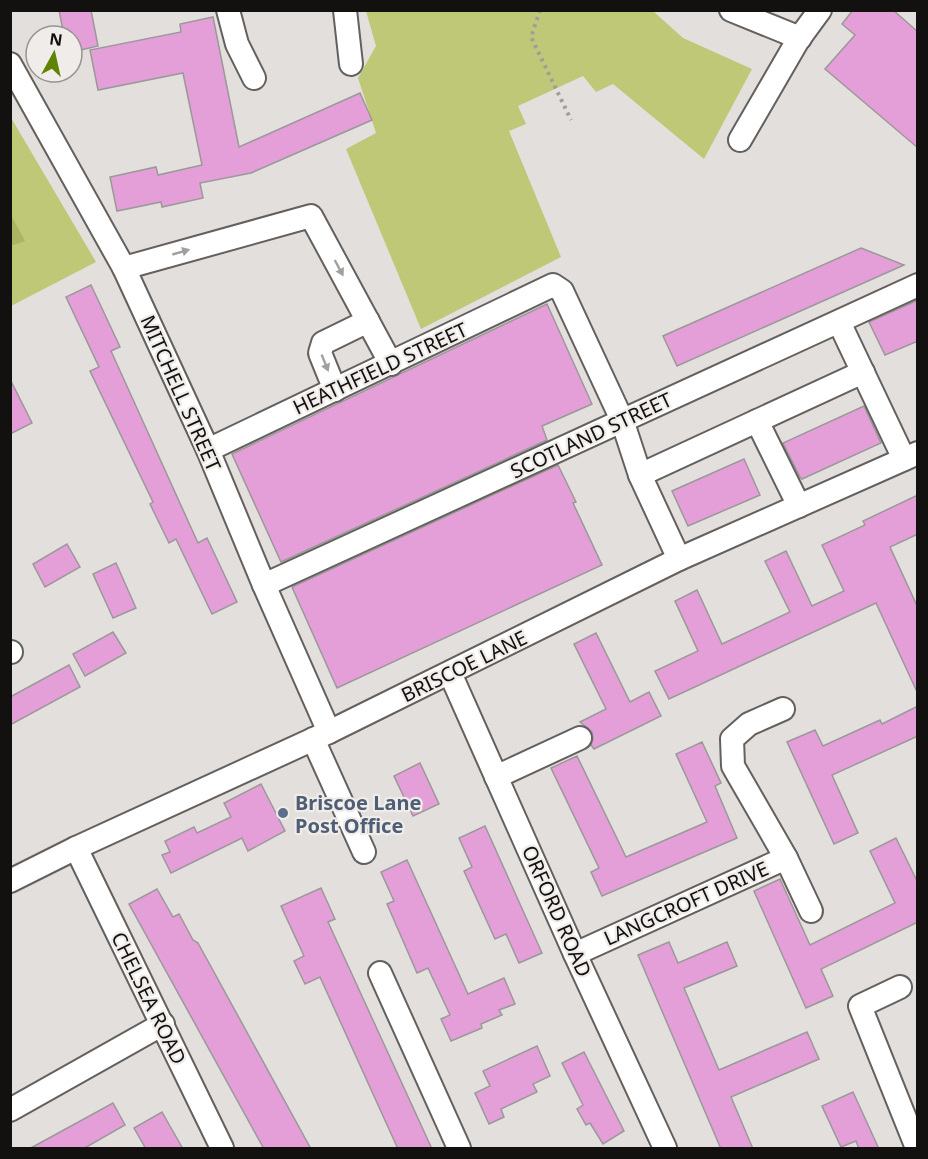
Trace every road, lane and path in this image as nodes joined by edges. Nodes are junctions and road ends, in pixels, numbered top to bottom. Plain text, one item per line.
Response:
1 (228, 10) edge
2 (345, 10) edge
3 (540, 10) edge
4 (731, 10) edge
5 (820, 10) edge
6 (800, 38) junction
7 (10, 64) edge
8 (351, 64) dead end
9 (254, 78) dead end
10 (571, 120) dead end
11 (740, 140) dead end
12 (124, 268) junction
13 (918, 285) edge
14 (368, 321) junction
15 (839, 322) junction
16 (391, 364) junction
17 (863, 372) junction
18 (335, 390) junction
19 (622, 420) junction
20 (757, 421) junction
21 (208, 450) junction
22 (911, 456) edge
23 (640, 475) junction
24 (799, 506) junction
25 (679, 559) junction
26 (264, 585) junction
27 (450, 674) junction
28 (783, 709) dead end
29 (321, 735) junction
30 (580, 738) dead end
31 (496, 777) junction
32 (76, 848) junction
33 (364, 852) dead end
34 (786, 858) junction
35 (10, 881) edge
36 (811, 911) dead end
37 (575, 954) junction
38 (380, 973) dead end
39 (900, 987) dead end
40 (162, 1024) junction
41 (10, 1110) edge
42 (222, 1149) edge
43 (459, 1149) edge
44 (666, 1149) edge
45 (917, 1149) edge

1 - 9 street
2 - 8 street
3 - 10 path
4 - 6 street
5 - 6 street
6 - 11 street
7 - 12 street, MITCHELL STREET
12 -> 14 street
12 - 21 street, MITCHELL STREET
13 - 15 street, SCOTLAND STREET
14 - 16 street
14 -> 18 street
15 - 17 street
15 - 19 street, SCOTLAND STREET
16 - 18 street, HEATHFIELD STREET
16 - 19 street, HEATHFIELD STREET
17 - 20 street
17 - 22 street
18 - 21 street, HEATHFIELD STREET
19 - 23 street
19 - 26 street, SCOTLAND STREET
20 - 23 street
20 - 24 street
21 - 26 street, MITCHELL STREET
22 - 24 street, BRISCOE LANE
23 - 25 street
24 - 25 street, BRISCOE LANE
25 - 27 street, BRISCOE LANE
26 - 29 street, MITCHELL STREET
27 - 29 street, BRISCOE LANE
27 - 31 street, ORFORD ROAD
28 - 34 street, LANGCROFT DRIVE
29 - 32 street, BRISCOE LANE
29 - 33 street, MITCHELL STREET
30 - 31 street
31 - 37 street, ORFORD ROAD
32 - 35 street, BRISCOE LANE
32 - 40 street, CHELSEA ROAD
34 - 36 street
34 - 37 street, LANGCROFT DRIVE
37 - 44 street, ORFORD ROAD
38 - 43 street
39 - 45 street
40 - 41 street
40 - 42 street, CHELSEA ROAD

